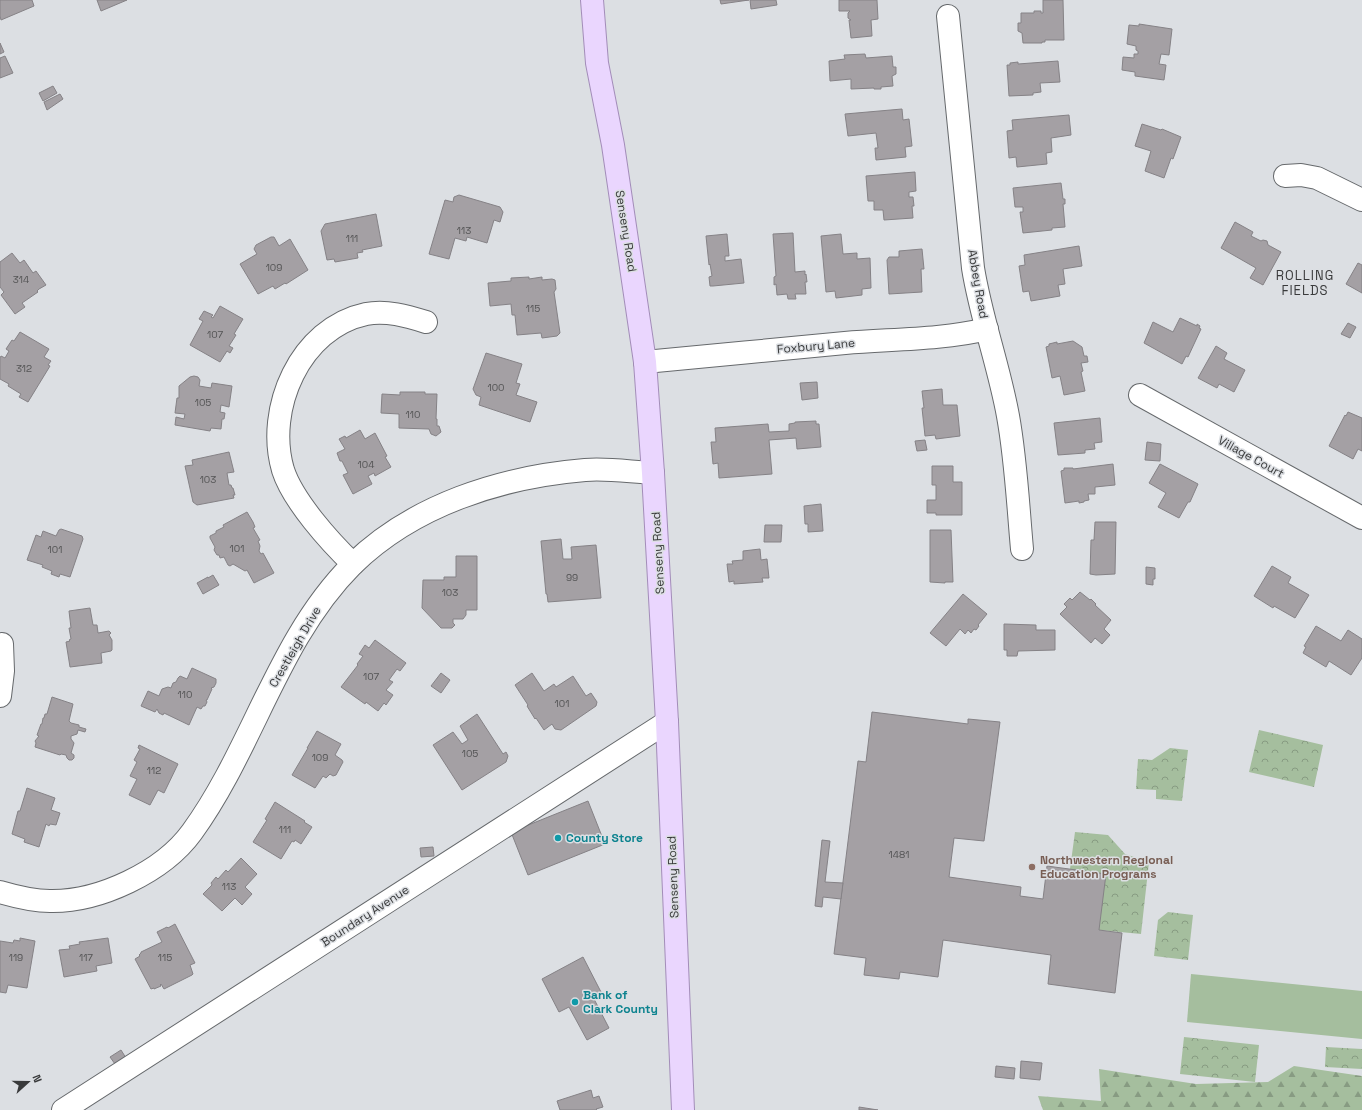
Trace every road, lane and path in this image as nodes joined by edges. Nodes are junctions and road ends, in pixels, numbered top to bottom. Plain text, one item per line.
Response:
1 (592, 0) edge
2 (948, 16) dead end
3 (1285, 176) dead end
4 (1362, 200) edge
5 (426, 322) dead end
6 (987, 329) junction
7 (645, 362) junction
8 (1140, 395) dead end
9 (653, 473) junction
10 (1362, 518) edge
11 (1022, 549) dead end
12 (353, 564) junction
13 (2, 644) dead end
14 (0, 696) edge
15 (667, 722) junction
16 (0, 892) edge
17 (63, 1110) edge
18 (684, 1110) edge

1 - 7 main road, Senseny Road
2 - 6 street, Abbey Road
3 - 4 street
5 - 12 street
6 - 7 street, Foxbury Lane
6 - 11 street, Abbey Road
7 - 9 main road, Senseny Road
8 - 10 street, Village Court
9 - 12 street, Crestleigh Drive
9 - 15 main road, Senseny Road
12 - 16 street, Crestleigh Drive
13 - 14 street
15 - 17 street, Boundary Avenue
15 - 18 main road, Senseny Road

